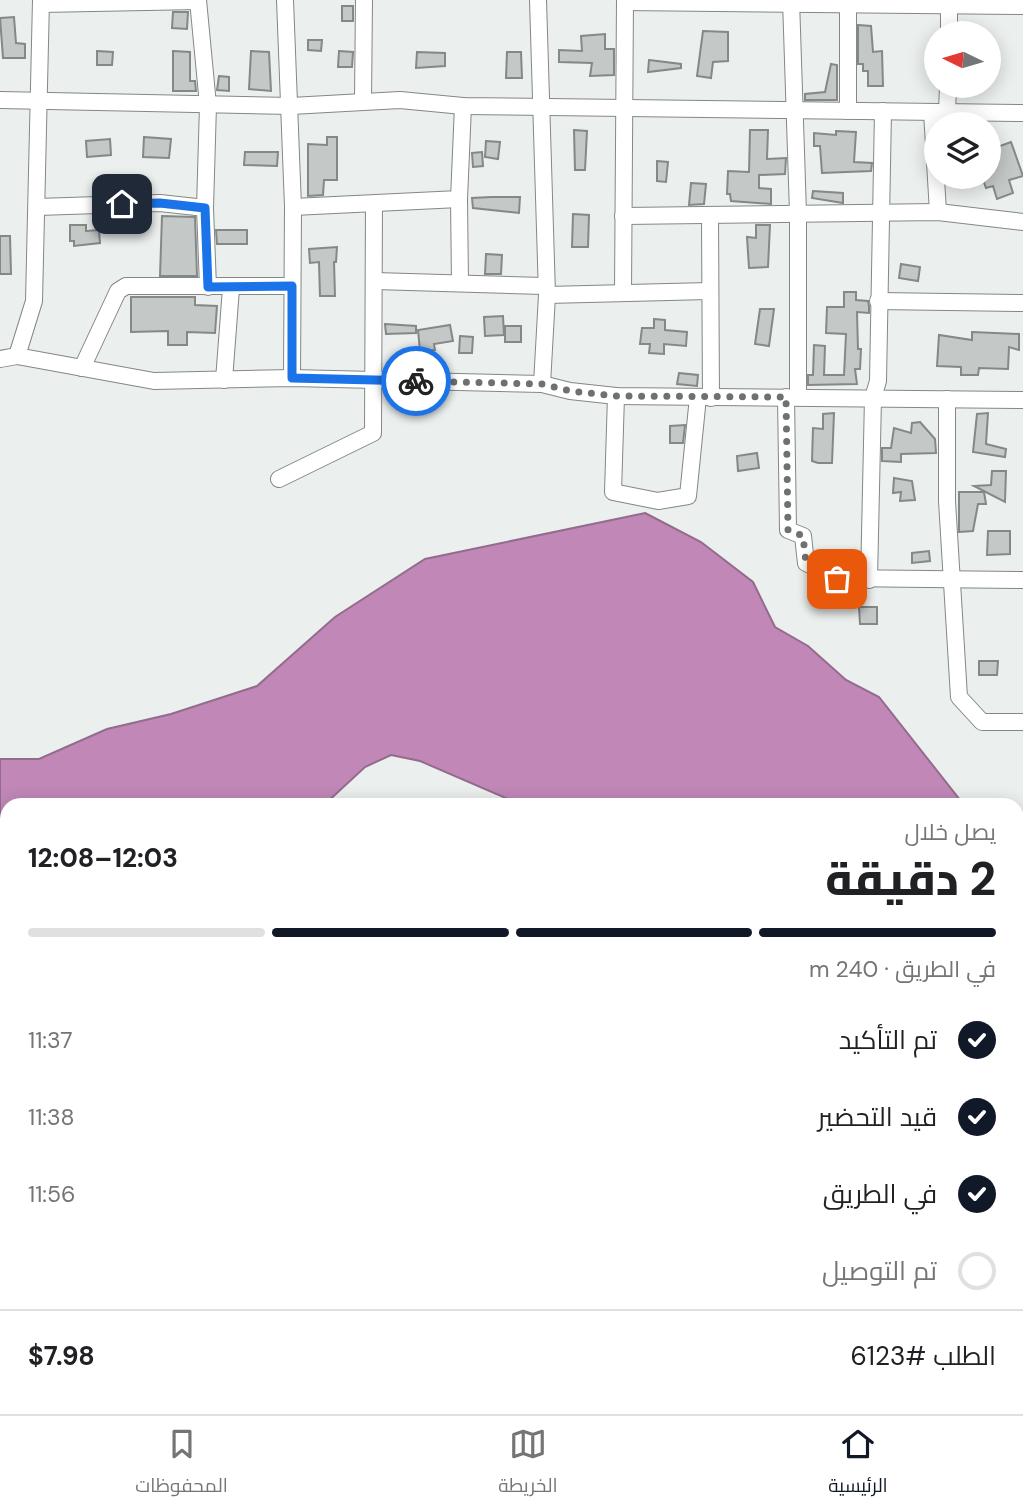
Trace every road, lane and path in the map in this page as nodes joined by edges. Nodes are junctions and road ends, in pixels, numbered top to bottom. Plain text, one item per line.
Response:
1 (198, 0) edge
2 (285, 0) edge
3 (364, 0) edge
4 (538, 0) edge
5 (625, 1) edge
6 (41, 2) edge
7 (710, 2) edge
8 (791, 2) edge
9 (949, 2) edge
10 (848, 3) edge
11 (1023, 6) edge
12 (948, 21) edge
13 (944, 98) edge
14 (0, 100) edge
15 (363, 100) junction
16 (38, 103) junction
17 (208, 105) junction
18 (291, 106) junction
19 (463, 106) junction
20 (539, 107) junction
21 (622, 109) junction
22 (883, 110) junction
23 (848, 111) junction
24 (795, 112) junction
25 (940, 112) joint
26 (1001, 113) edge
27 (1023, 113) edge
28 (938, 189) edge
29 (459, 199) junction
30 (374, 204) junction
31 (37, 207) junction
32 (293, 207) junction
33 (205, 208) junction
34 (938, 212) junction
35 (798, 213) junction
36 (882, 213) junction
37 (623, 216) junction
38 (710, 217) junction
39 (1023, 222) edge
40 (375, 281) junction
41 (460, 283) junction
42 (292, 286) junction
43 (208, 287) junction
44 (231, 288) junction
45 (546, 290) junction
46 (709, 291) junction
47 (623, 292) junction
48 (878, 301) junction
49 (1023, 303) edge
50 (17, 356) junction
51 (0, 359) edge
52 (82, 368) junction
53 (292, 378) junction
54 (224, 380) junction
55 (374, 380) junction
56 (542, 384) junction
57 (616, 396) junction
58 (705, 397) junction
59 (792, 397) junction
60 (873, 398) junction
61 (947, 399) junction
62 (1023, 401) edge
63 (279, 479) dead end
64 (869, 580) junction
65 (951, 580) junction
66 (1023, 580) edge
67 (1023, 722) edge

1 - 6 street
1 - 17 street
2 - 18 street
3 - 15 street
4 - 20 street
5 - 7 street
5 - 21 street
6 - 16 street
7 - 8 street
8 - 10 street
8 - 24 street
9 - 10 street
9 - 11 street
9 - 12 street
10 - 23 street
13 - 25 street
14 - 16 street
15 - 18 street
15 - 19 street
16 - 17 street
16 - 31 street
17 - 18 street
17 - 33 street
18 - 32 street
19 - 20 street
19 - 29 street
20 - 21 street
20 - 45 street
21 - 24 street
21 - 37 street
22 - 23 street
22 - 25 street
22 - 36 street
23 - 24 street
24 - 35 street
26 - 27 street
28 - 34 street
29 - 30 street
29 - 41 street
30 - 32 street
30 - 40 street
31 - 33 street
31 - 50 street
32 - 42 street
33 - 43 street
34 - 36 street
34 - 39 street
35 - 36 street
35 - 38 street
35 - 59 street
36 - 48 street
37 - 38 street
37 - 47 street
38 - 46 street
40 - 41 street
40 - 55 street
41 - 45 street
42 - 44 street
42 - 53 street
43 - 44 street
43 - 52 street
44 - 54 street
45 - 47 street
45 - 56 street
46 - 47 street
46 - 58 street
48 - 49 street
48 - 60 street
50 - 51 street
50 - 52 street
52 - 54 street
53 - 54 street
53 - 55 street
55 - 56 street
55 - 63 street
56 - 57 street
57 - 58 street
57 - 58 street
58 - 59 street
59 - 60 street
59 - 64 street
60 - 61 street
60 - 64 street
61 - 62 street
61 - 65 street
64 - 65 street
65 - 66 street
65 - 67 street

